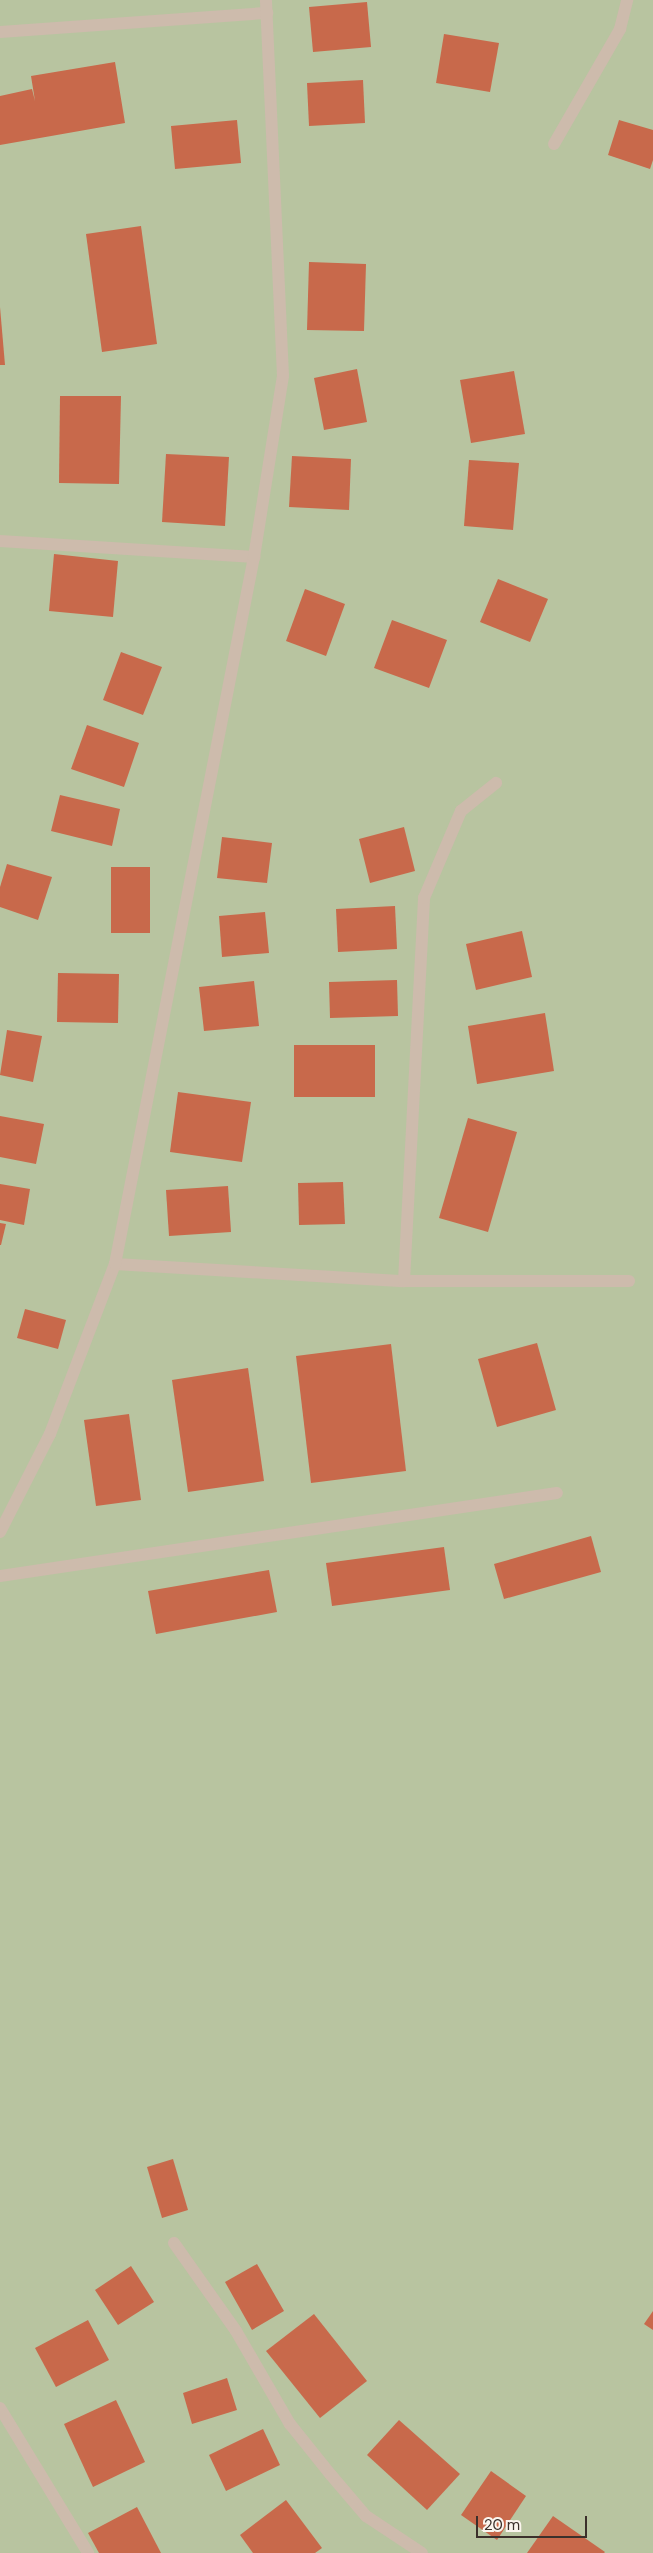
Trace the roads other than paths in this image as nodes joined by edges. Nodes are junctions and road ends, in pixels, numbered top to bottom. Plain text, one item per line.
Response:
1 (627, 0) edge
2 (267, 6) edge
3 (0, 32) edge
4 (554, 144) dead end
5 (0, 542) edge
6 (254, 557) junction
7 (496, 783) dead end
8 (115, 1264) junction
9 (404, 1281) junction
10 (629, 1281) dead end
11 (557, 1493) dead end
12 (0, 1532) edge
13 (0, 1576) edge
14 (174, 2243) dead end
15 (0, 2408) edge
16 (88, 2553) edge
17 (422, 2553) edge

1 - 4 street
2 - 3 street
2 - 6 street
5 - 6 street
6 - 8 street
7 - 9 street
8 - 9 street
8 - 12 street
9 - 10 street
11 - 13 street
14 - 17 street
15 - 16 street

